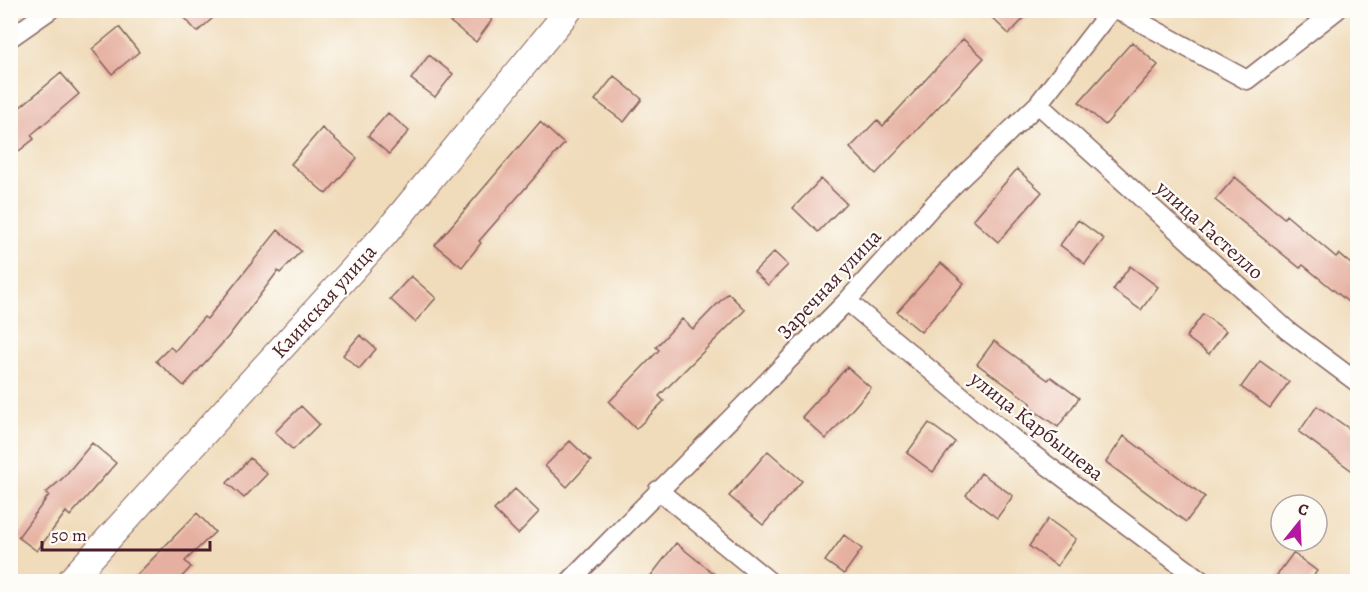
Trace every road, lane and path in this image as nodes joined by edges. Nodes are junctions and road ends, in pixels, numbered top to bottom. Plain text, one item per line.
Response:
1 (569, 10) edge
2 (1111, 10) edge
3 (1118, 10) edge
4 (1337, 10) edge
5 (40, 13) edge
6 (10, 38) edge
7 (1038, 104) junction
8 (847, 301) junction
9 (1358, 383) edge
10 (658, 490) junction
11 (69, 582) edge
12 (569, 582) edge
13 (770, 582) edge
14 (1203, 582) edge

1 - 11 main road, Каинская улица
2 - 7 street, Заречная улица
3 - 4 street
5 - 6 street
7 - 8 street, Заречная улица
7 - 9 street, улица Гастелло
8 - 10 street, Заречная улица
8 - 14 street, улица Карбышева
10 - 12 street, Заречная улица
10 - 13 street

